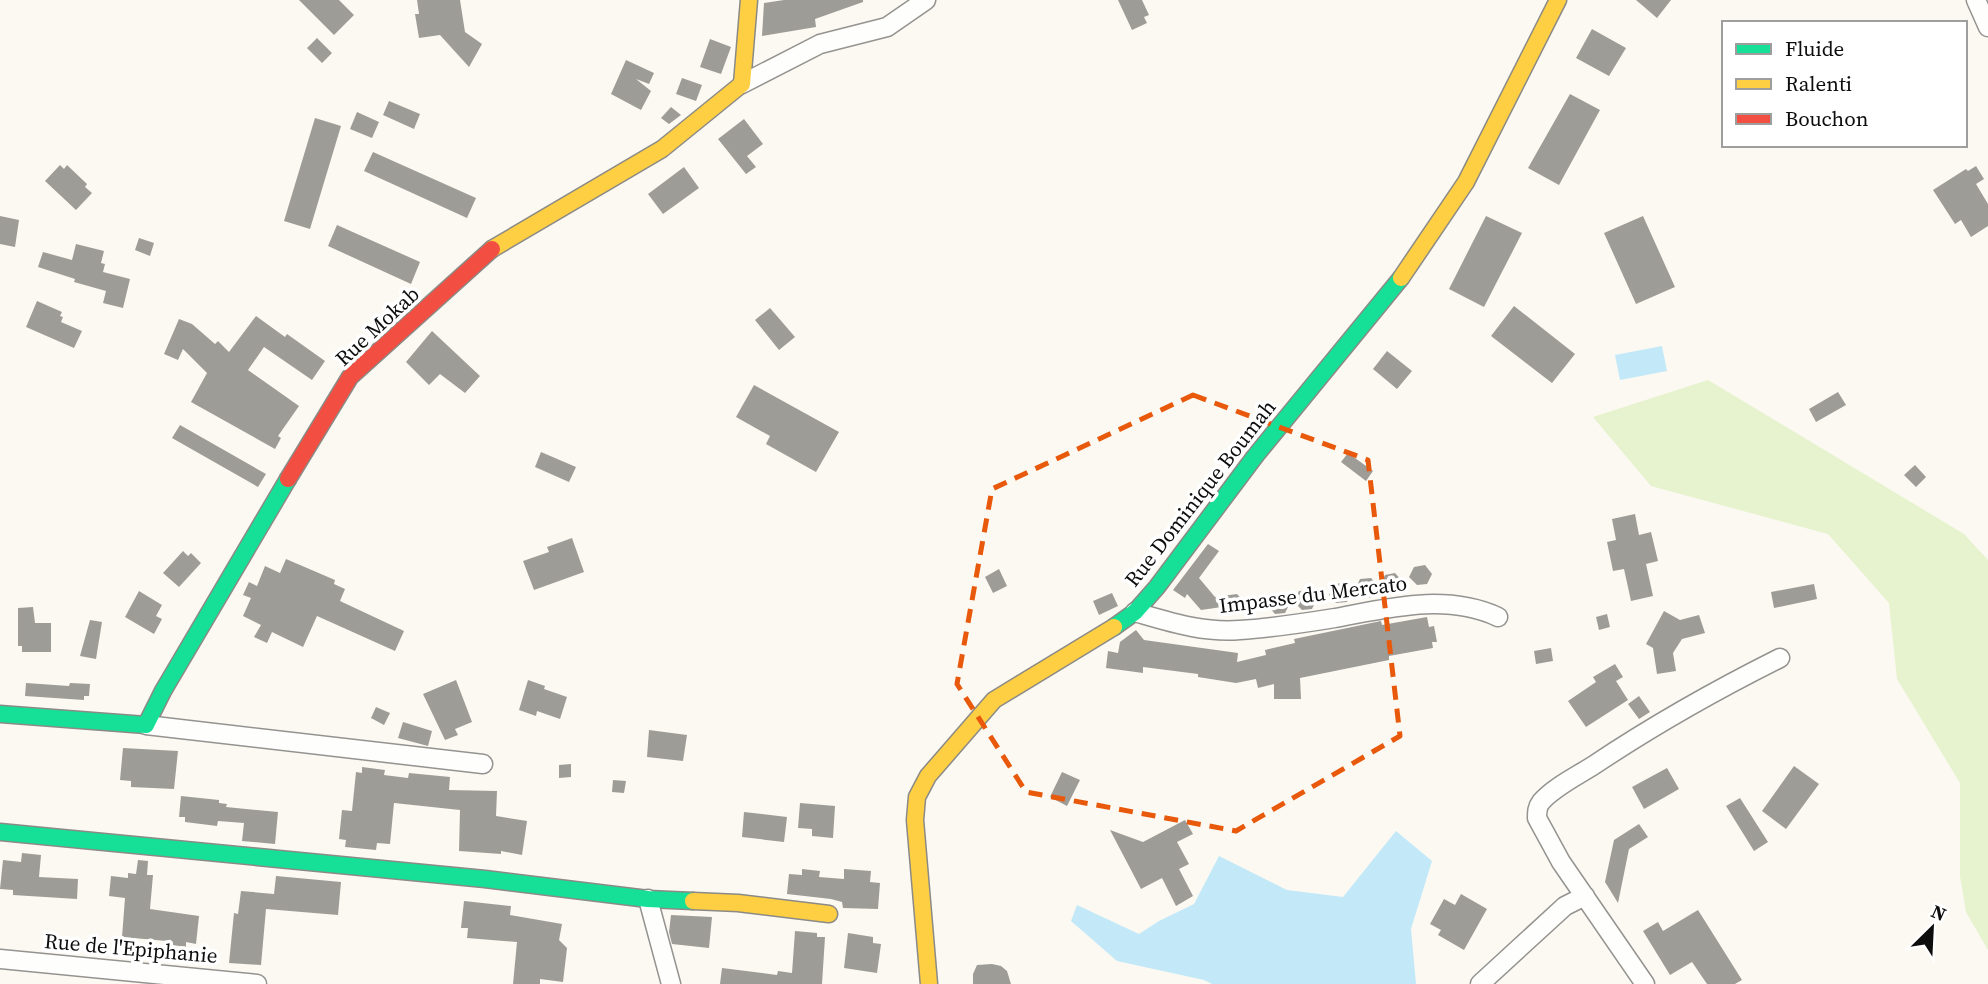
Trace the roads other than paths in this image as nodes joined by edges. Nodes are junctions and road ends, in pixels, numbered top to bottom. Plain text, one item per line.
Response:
1 (749, 0) edge
2 (926, 0) edge
3 (1558, 0) edge
4 (1976, 0) edge
5 (1988, 27) edge
6 (742, 84) junction
7 (1135, 612) junction
8 (1498, 617) dead end
9 (1780, 658) dead end
10 (0, 714) edge
11 (146, 725) junction
12 (483, 764) dead end
13 (0, 832) edge
14 (1585, 896) junction
15 (648, 899) junction
16 (829, 914) dead end
17 (0, 959) edge
18 (257, 984) edge
19 (671, 984) edge
20 (929, 984) edge
21 (1480, 984) edge
22 (1645, 984) edge

1 - 6 street
2 - 6 street
3 - 7 street, Rue Dominique Boumah
4 - 5 street
6 - 11 street, Rue Mokab
7 - 8 street, Impasse du Mercato
7 - 20 street, Rue Dominique Boumah
9 - 14 street
10 - 11 street
11 - 12 street
13 - 15 street
14 - 21 street
14 - 22 street
15 - 16 street
15 - 19 street
17 - 18 street, Rue de l'Epiphanie

